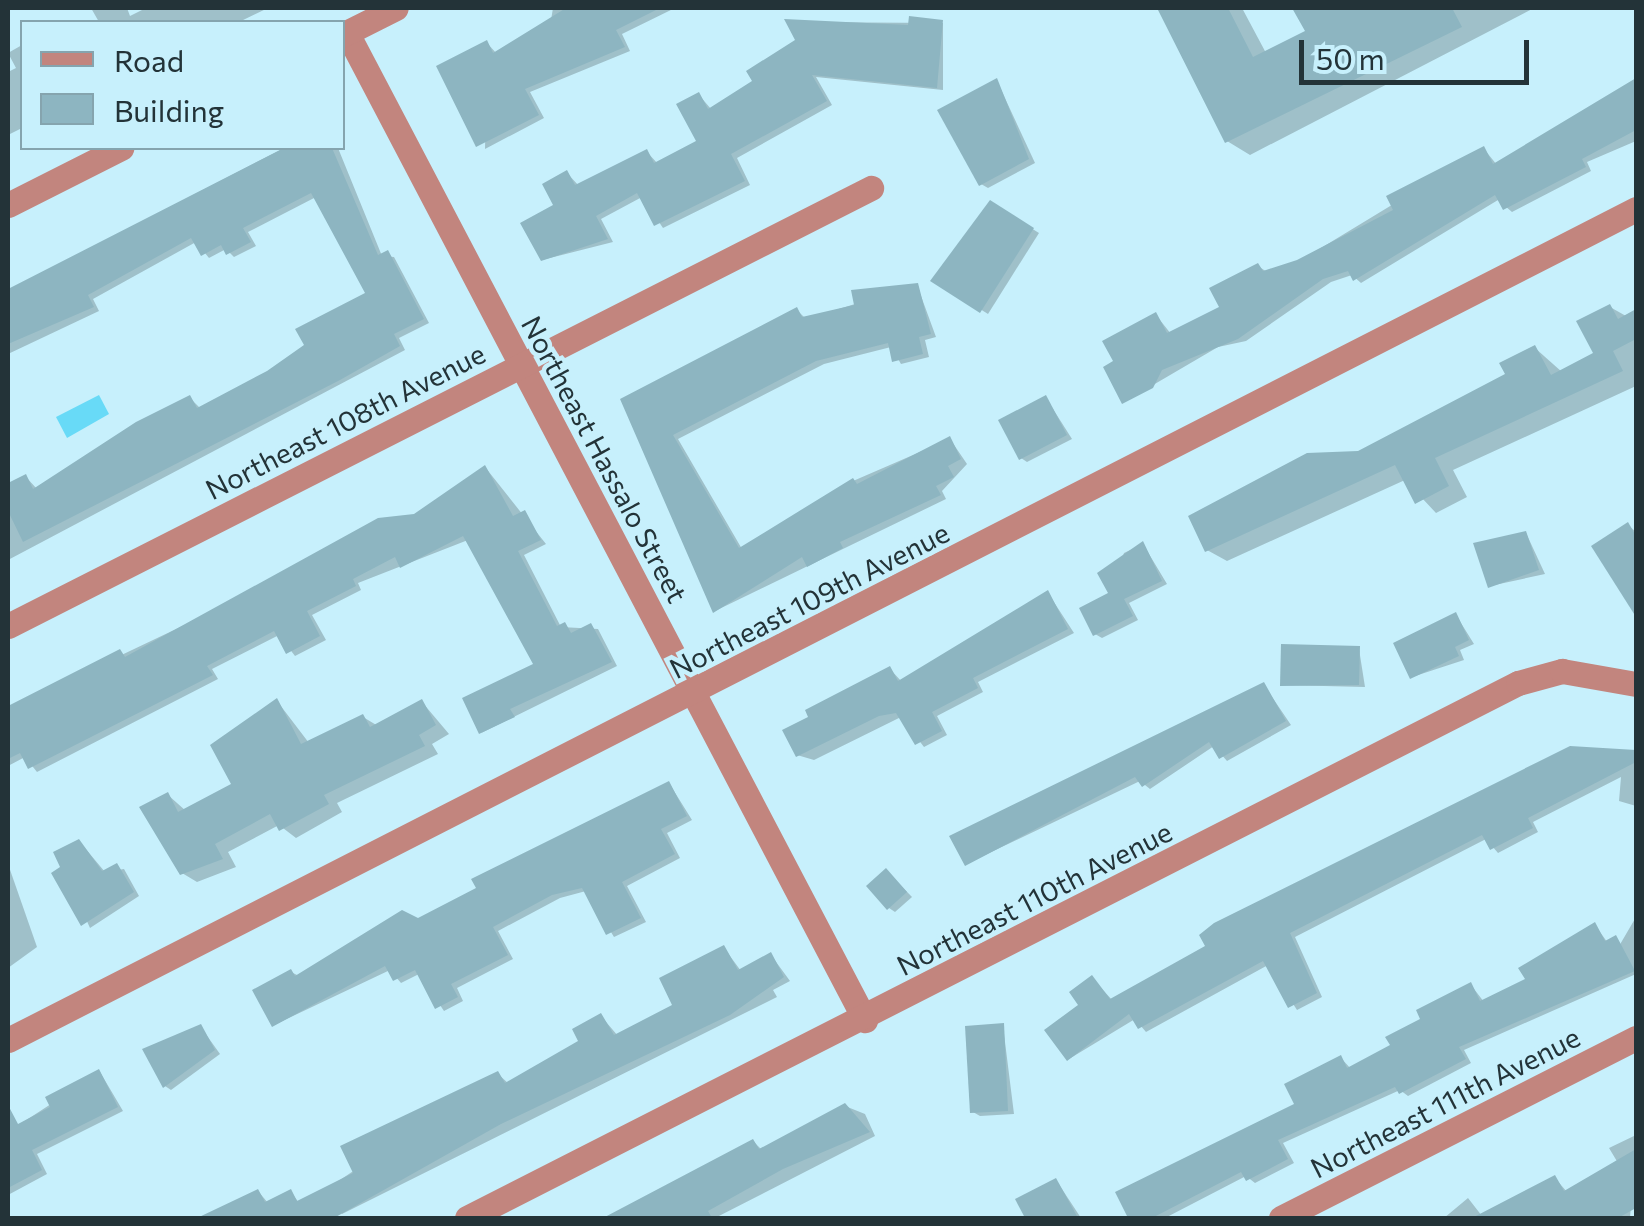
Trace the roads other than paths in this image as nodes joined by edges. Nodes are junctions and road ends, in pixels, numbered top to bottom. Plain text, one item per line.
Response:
1 (396, 8) edge
2 (345, 34) edge
3 (117, 150) edge
4 (871, 188) dead end
5 (8, 205) edge
6 (1636, 209) edge
7 (521, 365) junction
8 (8, 626) edge
9 (1636, 684) edge
10 (694, 692) junction
11 (865, 1020) junction
12 (1636, 1038) edge
13 (8, 1040) edge
14 (467, 1218) edge
15 (1280, 1218) edge

1 - 2 street
2 - 7 street, Northeast Hassalo Street
3 - 5 street
4 - 7 street, Northeast 108th Avenue
6 - 10 street, Northeast 109th Avenue
7 - 8 street, Northeast 108th Avenue
7 - 10 street, Northeast Hassalo Street
9 - 11 street, Northeast 110th Avenue
10 - 11 street, Northeast Hassalo Street
10 - 13 street, Northeast 109th Avenue
11 - 14 street, Northeast 110th Avenue
12 - 15 street, Northeast 111th Avenue

